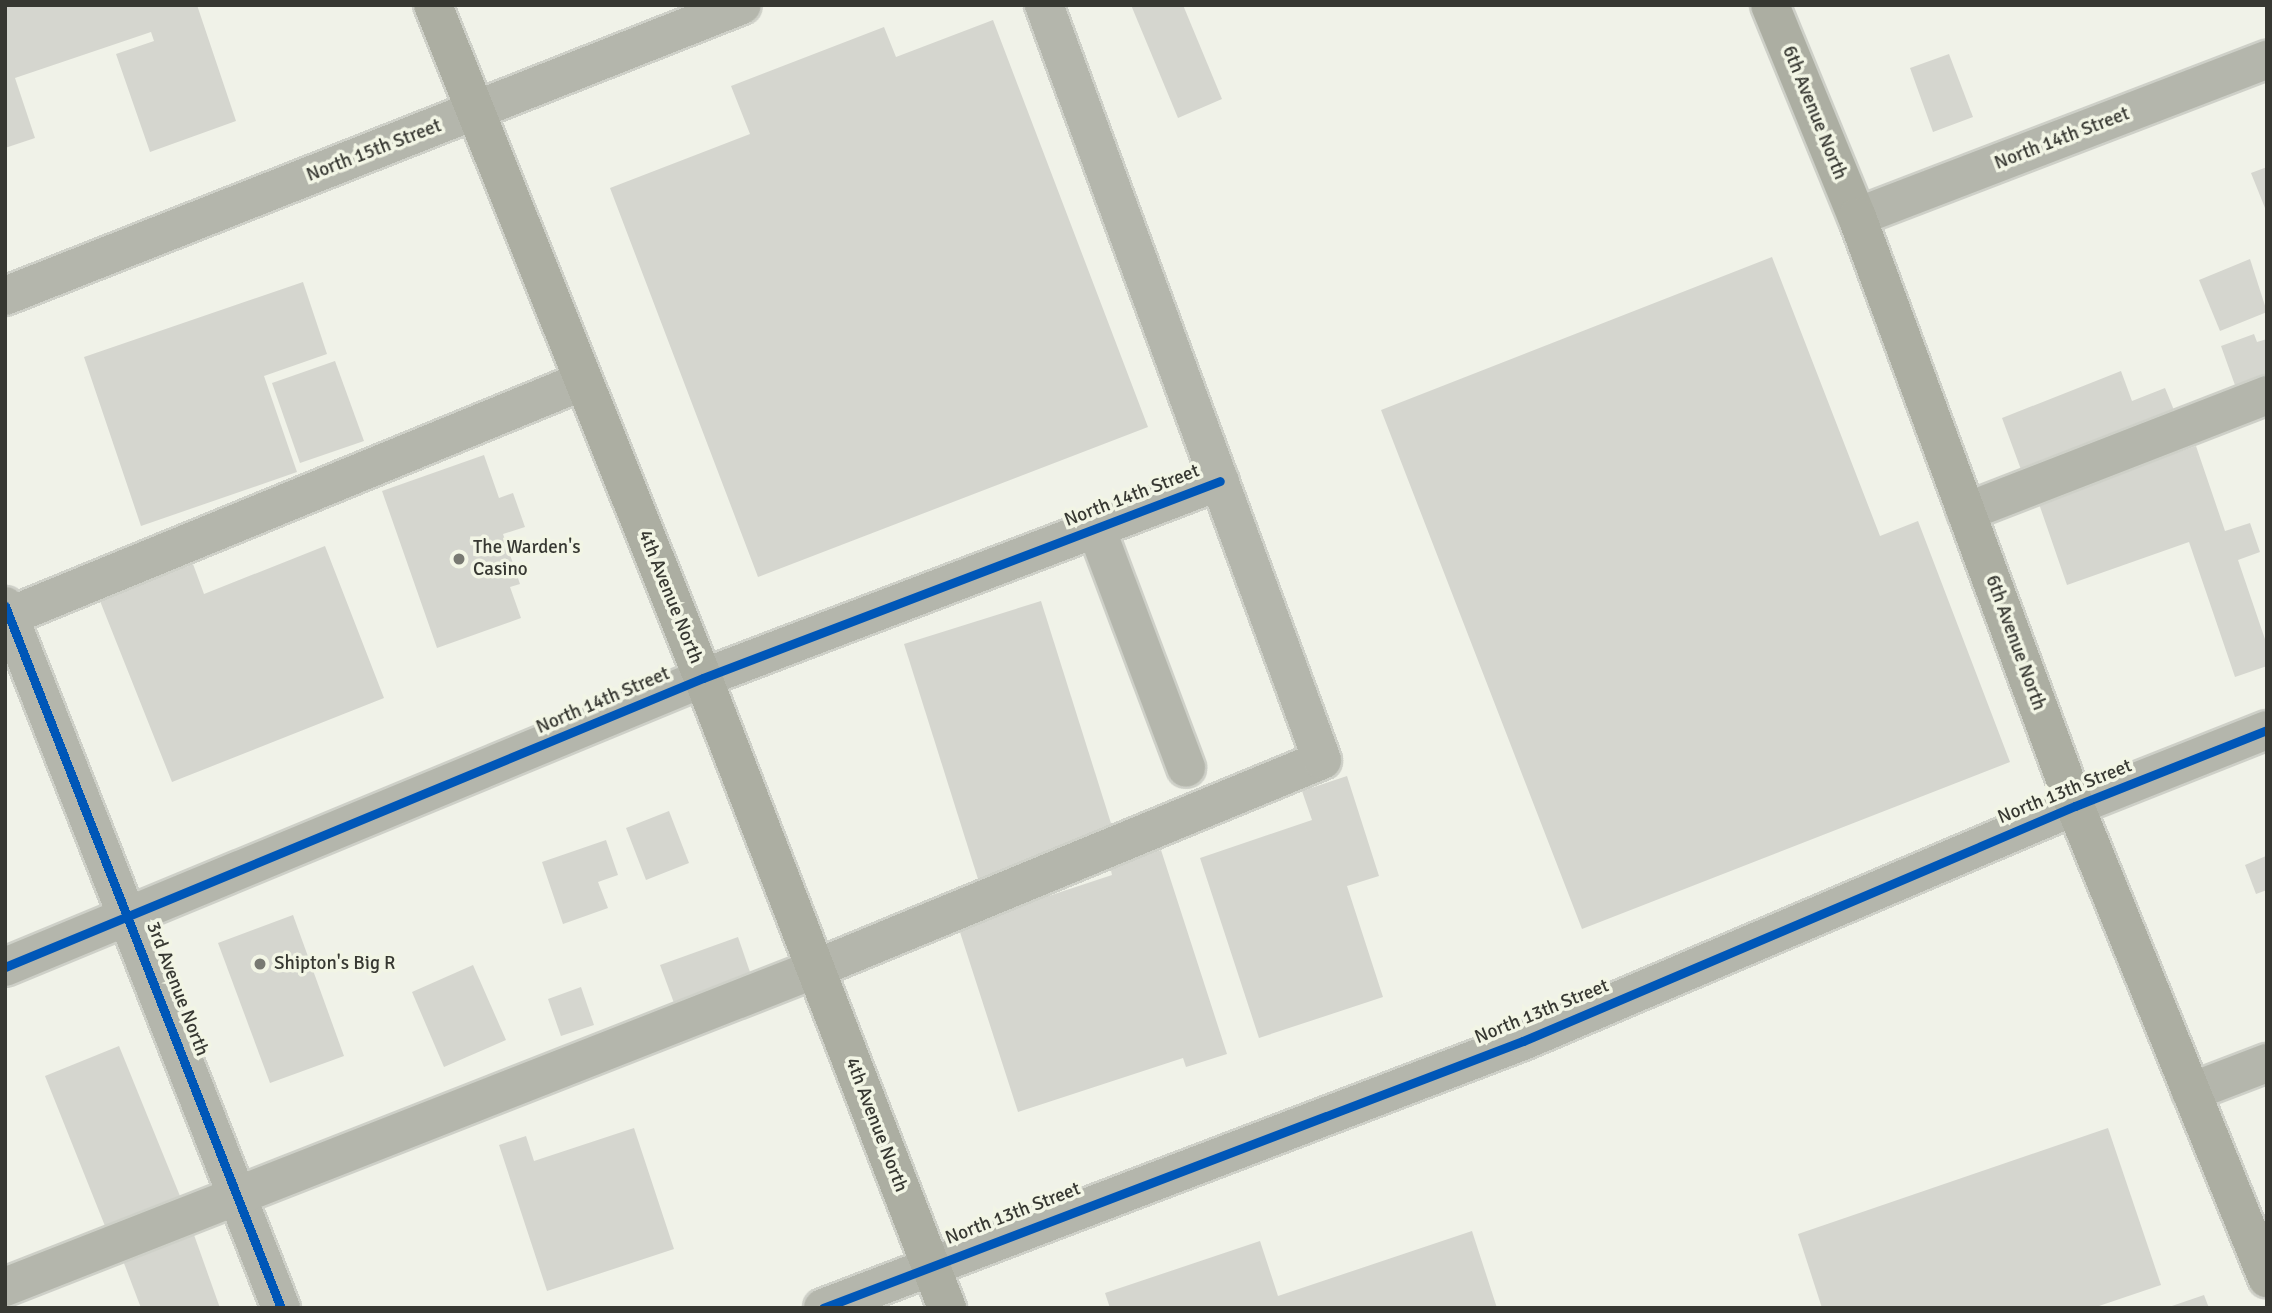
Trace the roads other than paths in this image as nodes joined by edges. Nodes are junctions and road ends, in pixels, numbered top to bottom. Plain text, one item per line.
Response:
1 (433, 5) edge
2 (742, 5) edge
3 (1044, 5) edge
4 (1770, 5) edge
5 (2267, 60) edge
6 (474, 112) junction
7 (1857, 217) junction
8 (5, 296) edge
9 (583, 381) junction
10 (2267, 395) edge
11 (1220, 481) junction
12 (1966, 512) junction
13 (1096, 528) junction
14 (7, 613) edge
15 (703, 678) junction
16 (2267, 730) edge
17 (1186, 768) dead end
18 (2075, 806) junction
19 (131, 918) junction
20 (5, 967) edge
21 (815, 969) junction
22 (2267, 1063) edge
23 (2191, 1093) junction
24 (238, 1194) junction
25 (930, 1264) junction
26 (2267, 1278) edge
27 (5, 1287) edge
28 (281, 1308) edge
29 (823, 1308) edge
30 (947, 1308) edge

1 - 6 main road, 4th Avenue North
2 - 6 street, North 15th Street
3 - 11 street
4 - 7 main road, 6th Avenue North
5 - 7 street, North 14th Street
6 - 8 street, North 15th Street
6 - 9 main road, 4th Avenue North
7 - 12 main road, 6th Avenue North
9 - 14 street
9 - 15 main road, 4th Avenue North
10 - 12 street
11 - 13 street, North 14th Street
11 - 21 street
12 - 18 main road, 6th Avenue North
13 - 15 street, North 14th Street
13 - 17 street
14 - 19 street, 3rd Avenue North
15 - 19 street, North 14th Street
15 - 21 main road, 4th Avenue North
16 - 18 street, North 13th Street
18 - 23 main road, 6th Avenue North
18 - 25 street, North 13th Street
19 - 20 street, North 14th Street
19 - 24 street, 3rd Avenue North
21 - 24 street
21 - 25 main road, 4th Avenue North
22 - 23 street
23 - 26 main road, 6th Avenue North
24 - 27 street
24 - 28 street, 3rd Avenue North
25 - 29 street, North 13th Street
25 - 30 main road, 4th Avenue North

